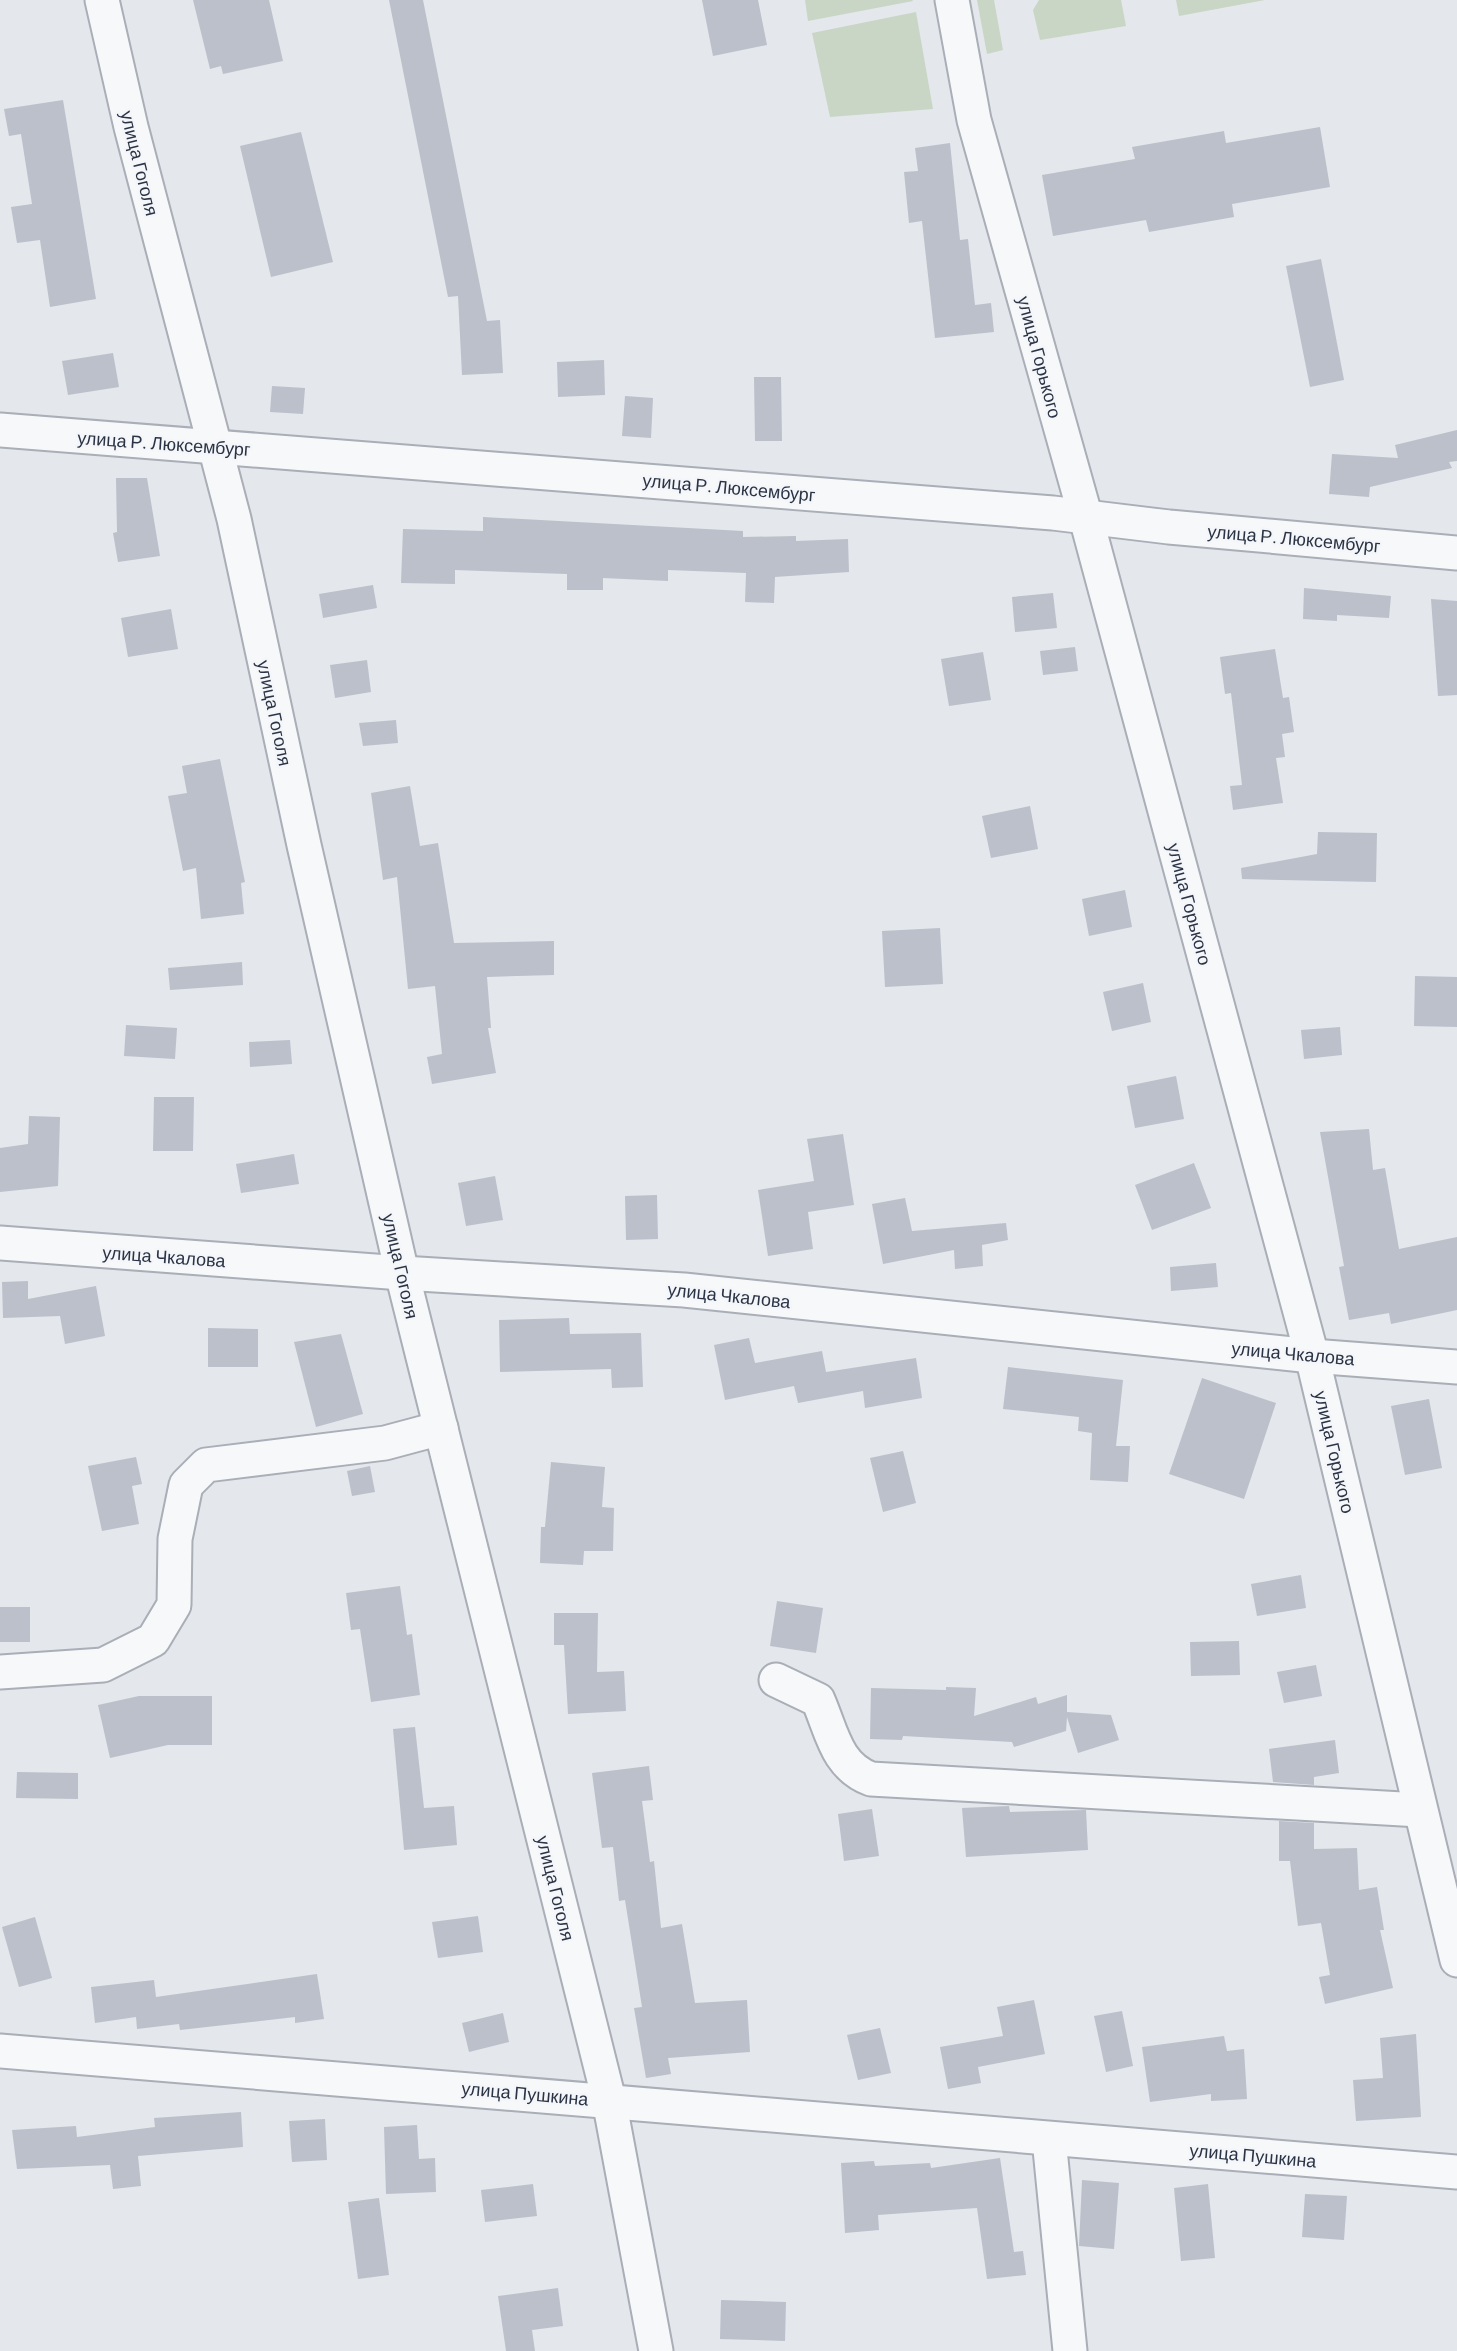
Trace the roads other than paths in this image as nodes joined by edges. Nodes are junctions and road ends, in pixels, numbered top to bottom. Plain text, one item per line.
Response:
1 (102, 0) edge
2 (952, 0) edge
3 (0, 430) edge
4 (213, 446) junction
5 (1086, 518) junction
6 (1457, 553) edge
7 (0, 1243) edge
8 (402, 1273) junction
9 (1312, 1356) junction
10 (1457, 1367) edge
11 (441, 1428) junction
12 (0, 1672) edge
13 (776, 1680) dead end
14 (1420, 1810) junction
15 (1457, 1960) edge
16 (0, 2051) edge
17 (609, 2100) junction
18 (1049, 2138) junction
19 (1457, 2172) edge
20 (656, 2351) edge
21 (1070, 2351) edge

1 - 4 street, улица Гоголя
2 - 5 street, улица Горького
3 - 4 street, улица Р. Люксембург
4 - 5 street, улица Р. Люксембург
4 - 8 street, улица Гоголя
5 - 6 street, улица Р. Люксембург
5 - 9 street, улица Горького
7 - 8 street, улица Чкалова
8 - 9 street, улица Чкалова
8 - 11 street, улица Гоголя
9 - 10 street, улица Чкалова
9 - 14 street, улица Горького
11 - 12 street
11 - 17 street, улица Гоголя
13 - 14 street
14 - 15 street, улица Горького
16 - 17 street, улица Пушкина
17 - 18 street, улица Пушкина
17 - 20 street, улица Гоголя
18 - 19 street, улица Пушкина
18 - 21 street

